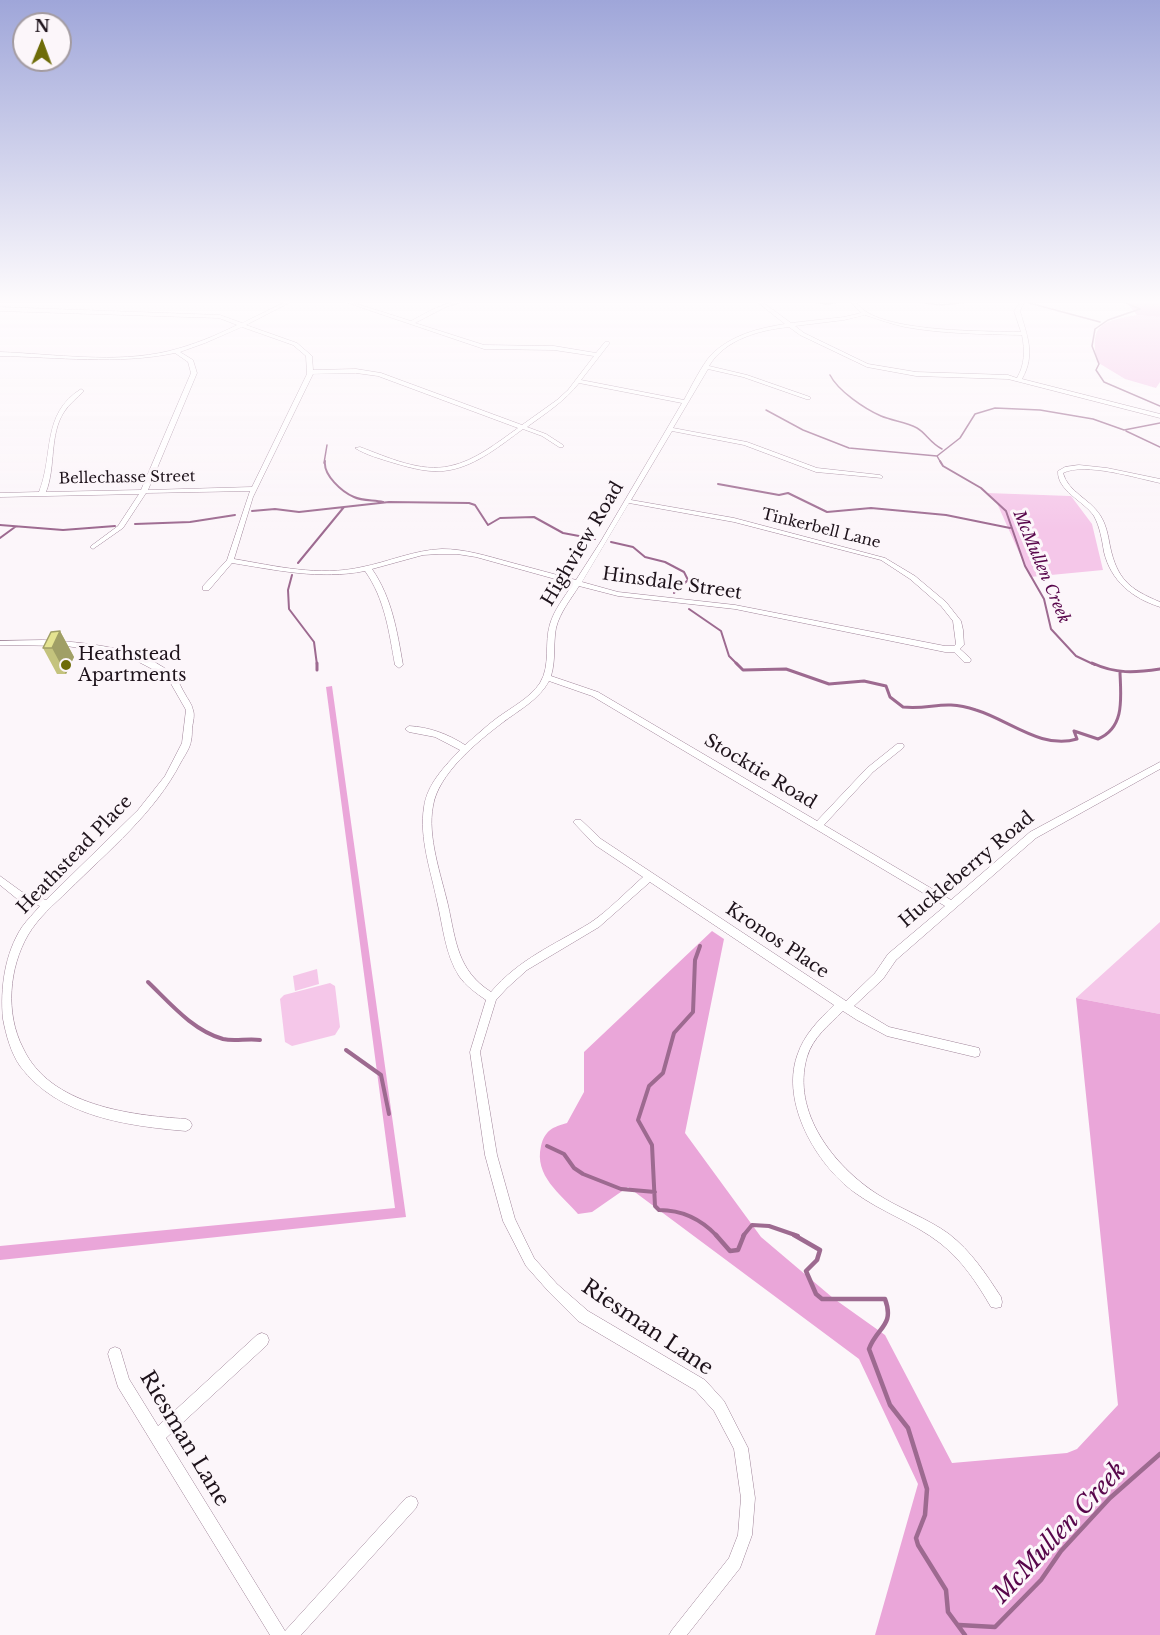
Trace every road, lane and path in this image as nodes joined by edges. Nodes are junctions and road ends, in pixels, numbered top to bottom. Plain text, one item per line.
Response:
1 (193, 377) edge
2 (308, 377) edge
3 (388, 377) edge
4 (581, 377) edge
5 (700, 377) edge
6 (749, 377) edge
7 (1006, 377) edge
8 (1019, 379) joint
9 (578, 381) junction
10 (81, 391) dead end
11 (808, 398) dead end
12 (686, 402) junction
13 (1160, 416) edge
14 (521, 427) junction
15 (670, 429) junction
16 (561, 446) dead end
17 (358, 448) dead end
18 (880, 477) dead end
19 (1160, 481) edge
20 (254, 489) junction
21 (144, 491) junction
22 (42, 494) junction
23 (0, 495) edge
24 (627, 501) junction
25 (93, 547) dead end
26 (230, 561) junction
27 (367, 568) junction
28 (576, 584) junction
29 (206, 588) dead end
30 (1160, 604) edge
31 (0, 643) edge
32 (956, 649) junction
33 (967, 660) dead end
34 (399, 665) dead end
35 (547, 677) junction
36 (409, 729) dead end
37 (900, 746) dead end
38 (465, 749) junction
39 (1160, 765) edge
40 (578, 822) dead end
41 (818, 826) junction
42 (650, 876) junction
43 (0, 880) edge
44 (46, 904) junction
45 (952, 904) junction
46 (492, 998) junction
47 (844, 1006) junction
48 (975, 1052) dead end
49 (186, 1125) dead end
50 (996, 1302) dead end
51 (262, 1340) dead end
52 (115, 1354) dead end
53 (157, 1437) junction
54 (411, 1503) dead end
55 (279, 1635) edge
56 (291, 1635) edge
57 (677, 1635) edge

1 - 21 street
2 - 20 street
3 - 14 street
4 - 9 street
5 - 12 street, Highview Road
6 - 11 street
7 - 8 street
8 - 13 street
9 - 12 street
9 - 14 street
10 - 22 street
12 - 15 street, Highview Road
14 - 16 street
14 - 17 street
15 - 18 street
15 - 24 street, Highview Road
19 - 30 street
20 - 21 street, Bellechasse Street
20 - 26 street
21 - 22 street, Bellechasse Street
21 - 25 street
22 - 23 street, Bellechasse Street
24 - 28 street, Highview Road
24 - 32 street, Tinkerbell Lane
26 - 27 street, Hinsdale Street
26 - 29 street
27 - 28 street, Hinsdale Street
27 - 34 street
28 - 32 street, Hinsdale Street
28 - 35 street, Highview Road
31 - 44 street, Heathstead Place
32 - 33 street
35 - 38 street
35 - 41 street, Stocktie Road
36 - 38 street
37 - 41 street
38 - 46 street
39 - 45 street, Huckleberry Road
40 - 42 street, Kronos Place
41 - 45 street, Stocktie Road
42 - 46 street, Riesman Lane
42 - 47 street, Kronos Place
43 - 44 street
44 - 49 street, Heathstead Place
45 - 47 street, Huckleberry Road
46 - 57 street, Riesman Lane
47 - 48 street, Kronos Place
47 - 50 street, Huckleberry Road
51 - 53 street
52 - 53 street, Riesman Lane
53 - 55 street, Riesman Lane
54 - 56 street

